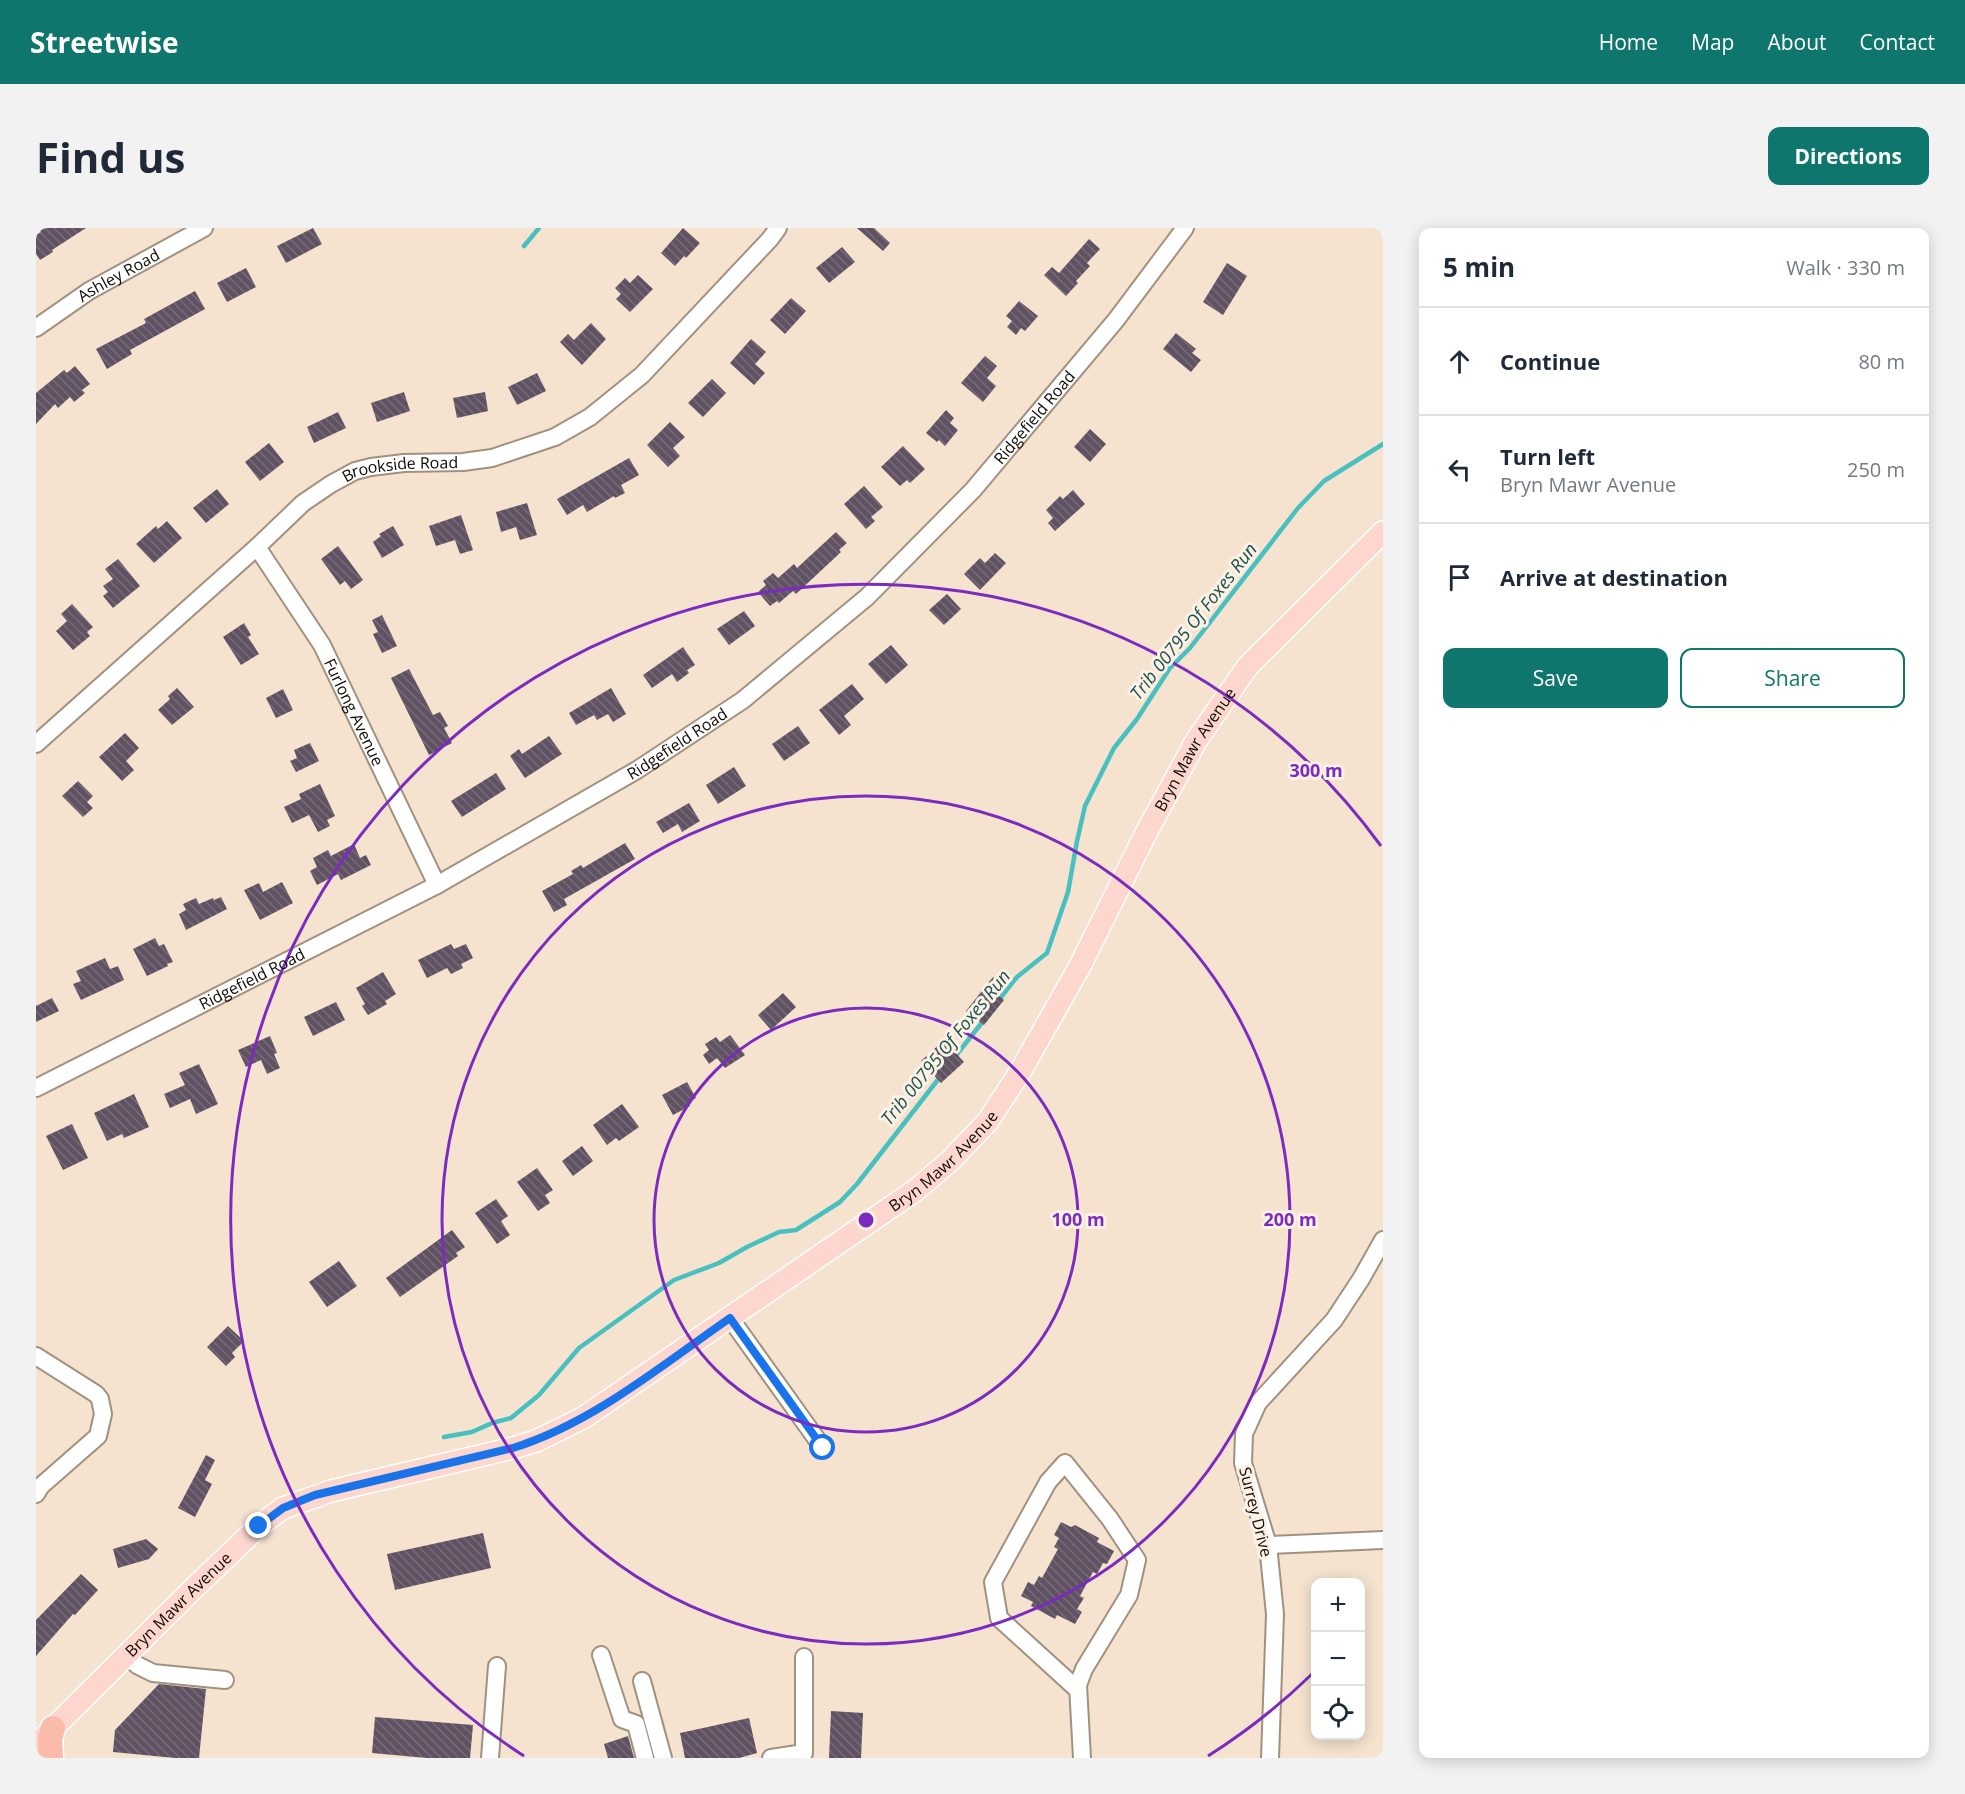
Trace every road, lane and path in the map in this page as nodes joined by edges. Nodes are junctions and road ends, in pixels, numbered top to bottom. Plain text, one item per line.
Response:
1 (204, 228) edge
2 (778, 228) edge
3 (1185, 228) edge
4 (36, 328) edge
5 (1383, 532) edge
6 (257, 548) junction
7 (36, 744) edge
8 (437, 885) junction
9 (36, 1088) edge
10 (1383, 1240) edge
11 (730, 1318) junction
12 (36, 1356) edge
13 (823, 1448) dead end
14 (36, 1494) edge
15 (1383, 1540) edge
16 (1268, 1545) junction
17 (127, 1655) junction
18 (601, 1655) dead end
19 (804, 1657) dead end
20 (497, 1666) dead end
21 (225, 1680) dead end
22 (642, 1681) dead end
23 (1078, 1690) junction
24 (53, 1728) junction
25 (36, 1745) edge
26 (51, 1758) edge
27 (490, 1758) edge
28 (645, 1758) edge
29 (663, 1758) edge
30 (771, 1758) edge
31 (1082, 1758) edge
32 (1270, 1758) edge

1 - 4 street, Ashley Road
2 - 6 street, Brookside Road
3 - 8 street, Ridgefield Road
5 - 11 main road, Bryn Mawr Avenue
6 - 7 street, Brookside Road
6 - 8 street, Furlong Avenue
8 - 9 street, Ridgefield Road
10 - 16 street, Surrey Drive
11 - 13 street
11 - 17 main road, Bryn Mawr Avenue
12 - 14 street
15 - 16 street
16 - 32 street, Surrey Drive
17 - 21 street
17 - 24 main road, Bryn Mawr Avenue
18 - 28 street
19 - 30 street
20 - 27 street
22 - 29 street
23 - 23 street
23 - 31 street
24 - 25 main road, Bryn Mawr Avenue
24 - 26 highway

